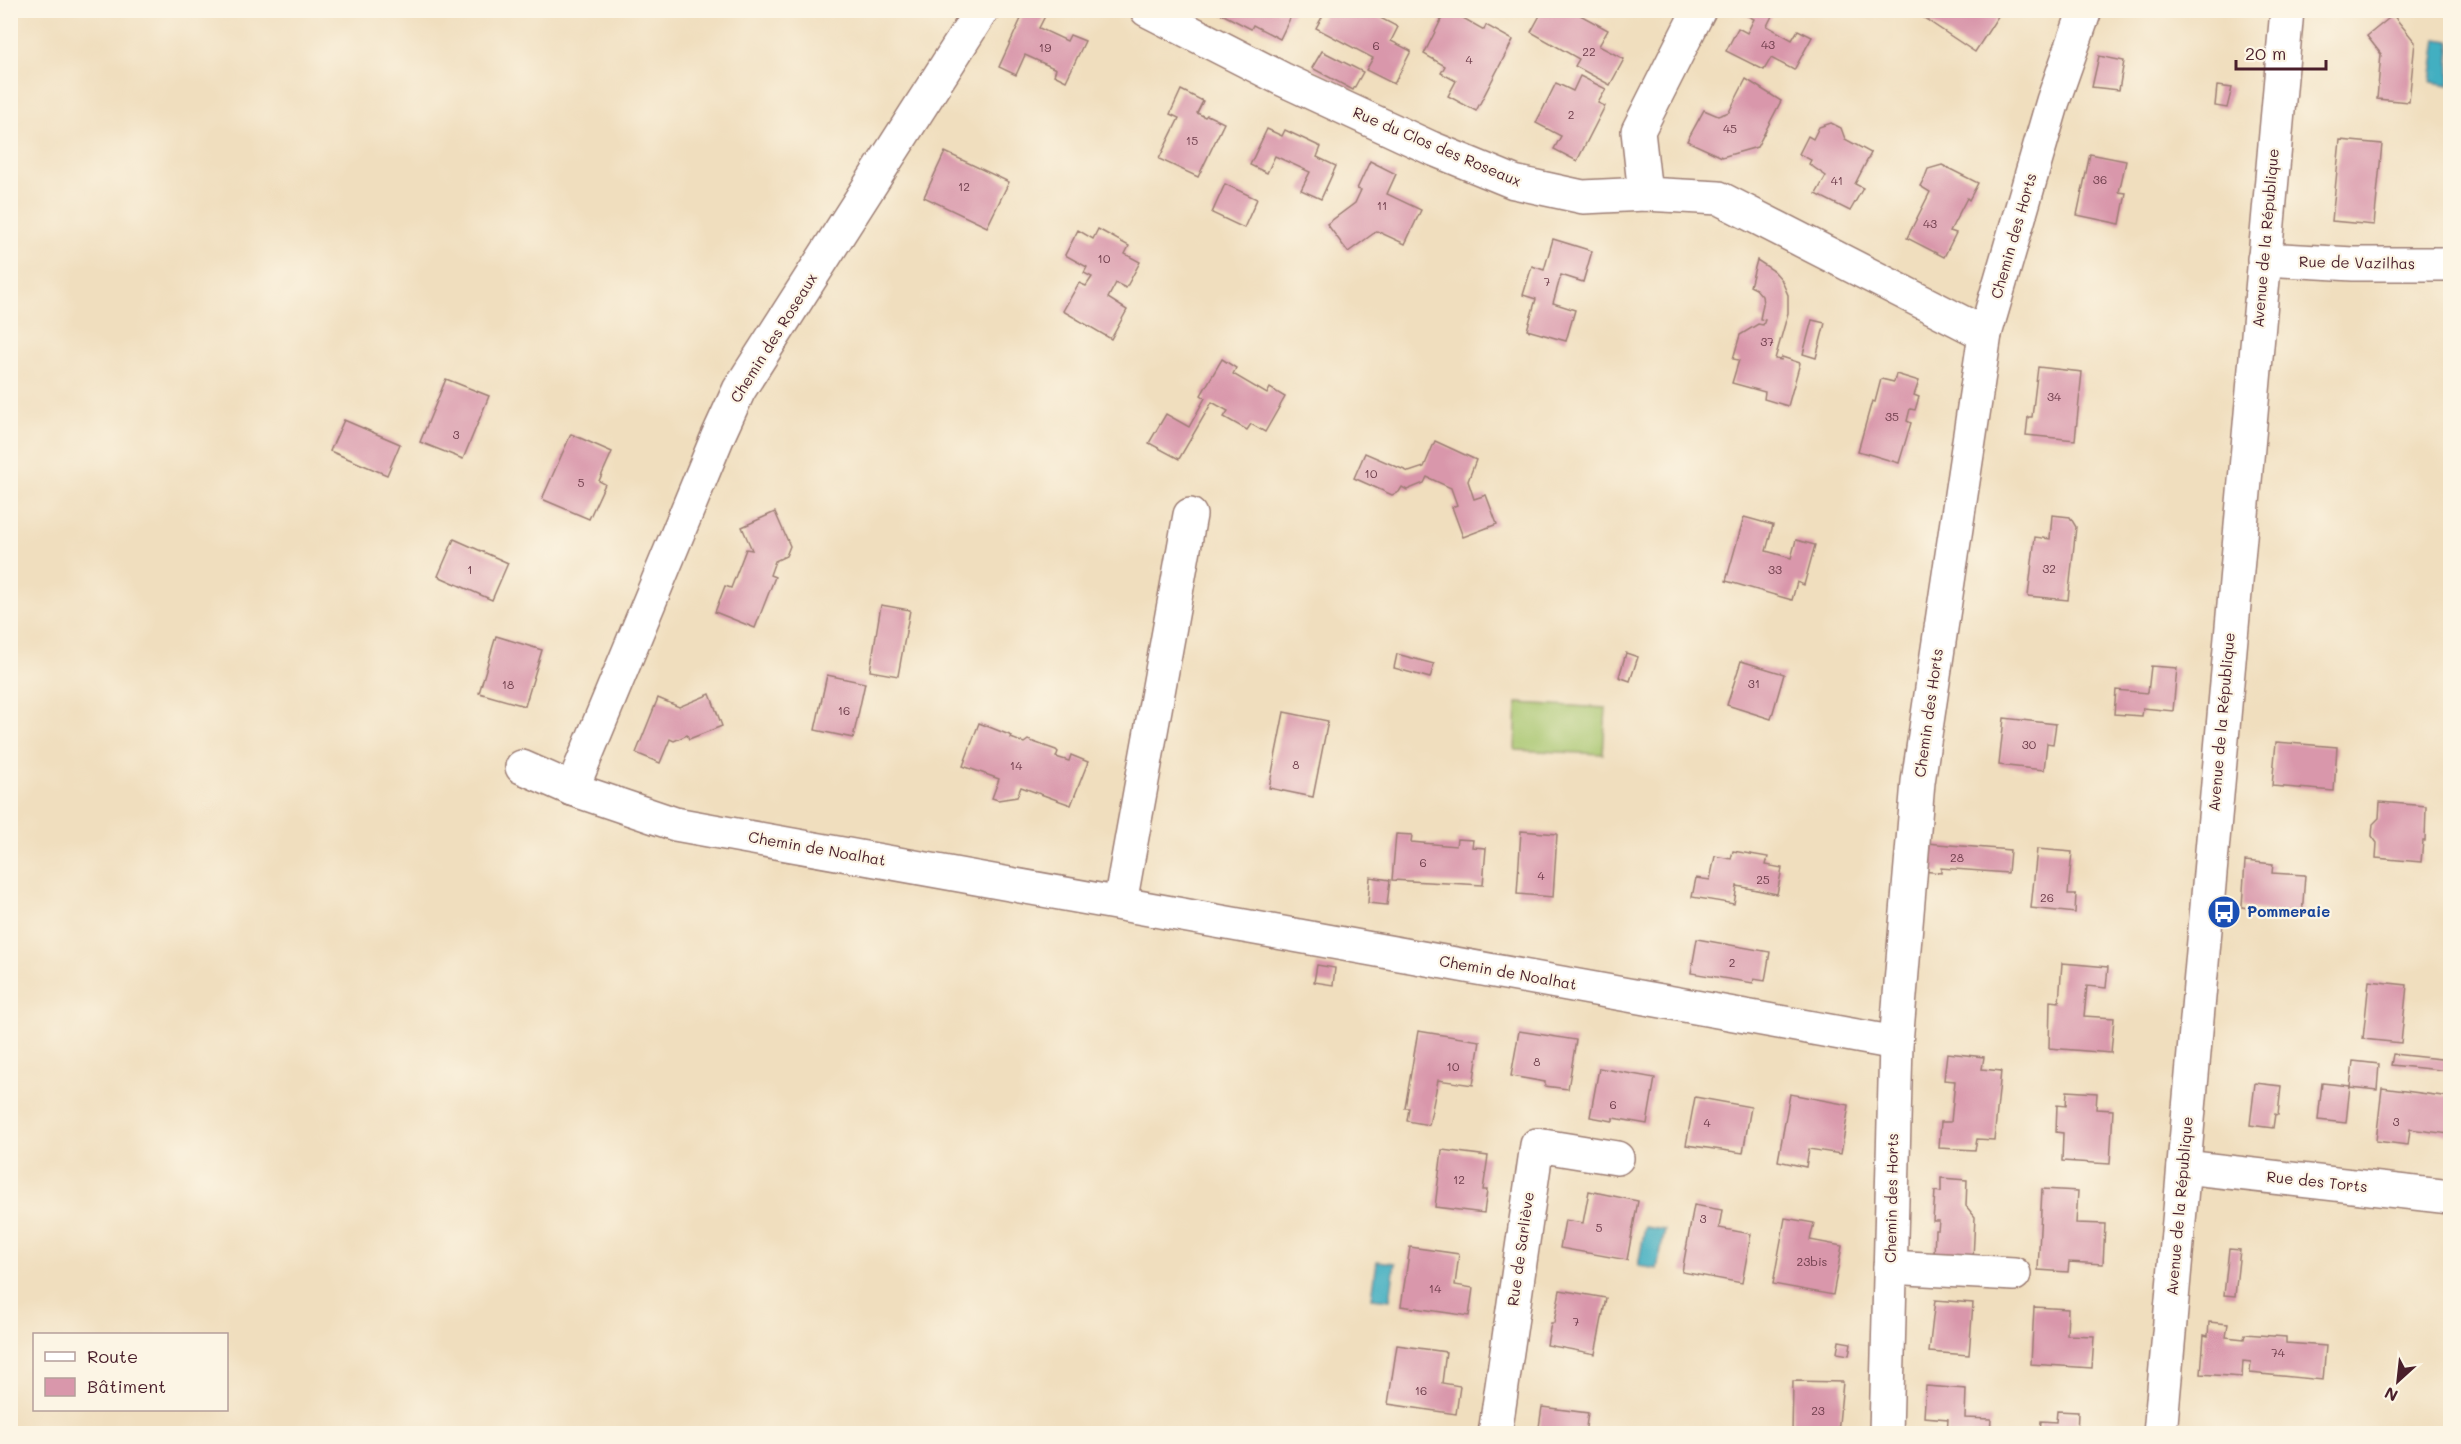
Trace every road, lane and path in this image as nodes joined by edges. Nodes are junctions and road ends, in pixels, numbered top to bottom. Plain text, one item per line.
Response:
1 (982, 10) edge
2 (1699, 10) edge
3 (2085, 10) edge
4 (2287, 10) edge
5 (1156, 12) edge
6 (1645, 194) junction
7 (2264, 259) junction
8 (2451, 264) edge
9 (1985, 334) junction
10 (1190, 515) dead end
11 (522, 767) dead end
12 (572, 789) junction
13 (1120, 903) junction
14 (1896, 1043) junction
15 (1617, 1158) dead end
16 (2184, 1167) junction
17 (2451, 1197) edge
18 (1890, 1267) junction
19 (2014, 1274) dead end
20 (1495, 1434) edge
21 (1886, 1434) edge
22 (2160, 1434) edge

1 - 12 street, Chemin des Roseaux
2 - 6 street
3 - 9 street, Chemin des Horts
4 - 7 street, Avenue de la République
5 - 6 street, Rue du Clos des Roseaux
6 - 9 street, Rue du Clos des Roseaux
7 - 8 street, Rue de Vazilhas
7 - 16 street, Avenue de la République
9 - 14 street, Chemin des Horts
10 - 13 street
11 - 12 street, Chemin de Noalhat
12 - 13 street, Chemin de Noalhat
13 - 14 street, Chemin de Noalhat
14 - 18 street, Chemin des Horts
15 - 20 street, Rue de Sarliève
16 - 17 street, Rue des Torts
16 - 22 street, Avenue de la République
18 - 19 street
18 - 21 street, Chemin des Horts

